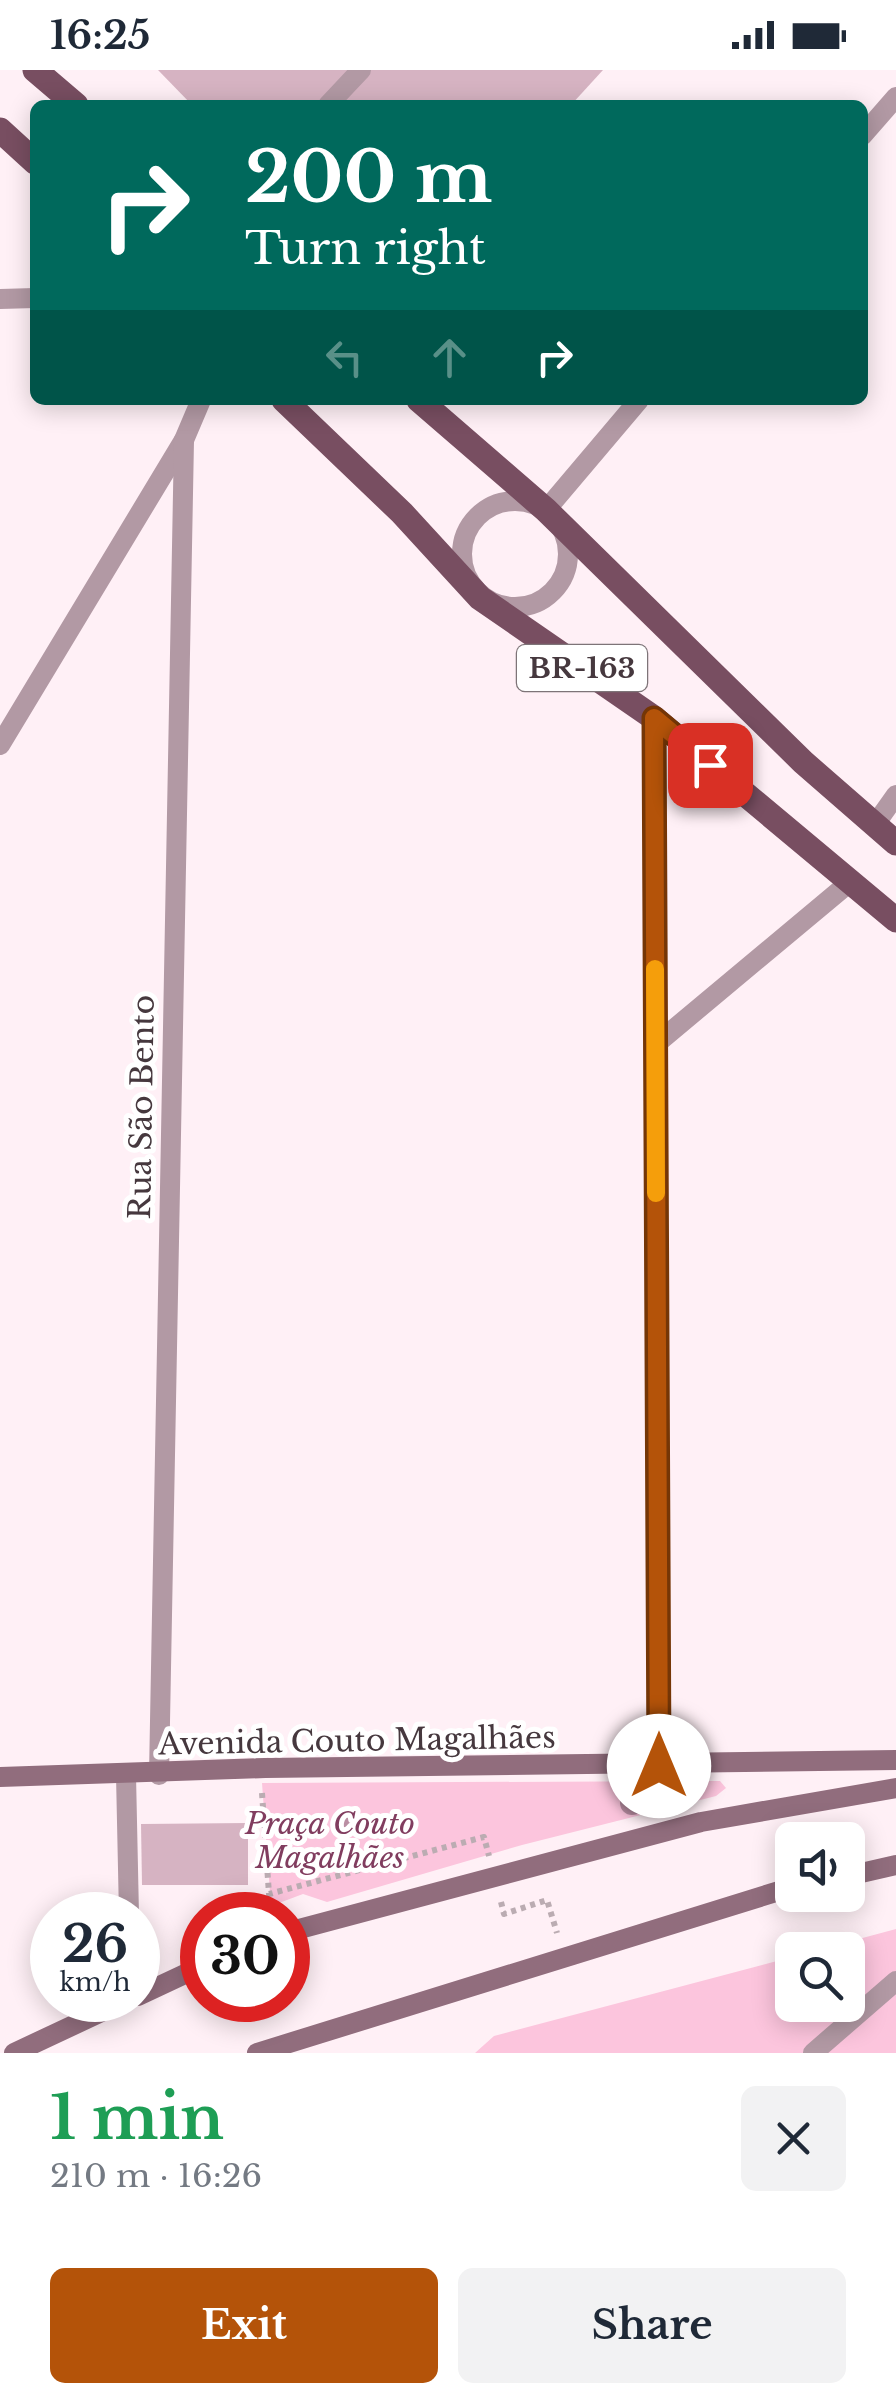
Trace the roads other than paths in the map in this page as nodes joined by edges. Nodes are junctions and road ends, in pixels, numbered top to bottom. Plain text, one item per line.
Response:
1 (35, 70) edge
2 (361, 70) edge
3 (896, 97) edge
4 (70, 100) edge
5 (333, 100) edge
6 (868, 129) edge
7 (0, 130) edge
8 (30, 157) edge
9 (30, 298) edge
10 (0, 299) edge
11 (199, 405) edge
12 (289, 405) edge
13 (425, 405) edge
14 (635, 405) edge
15 (184, 440) junction
16 (546, 510) junction
17 (480, 598) junction
18 (654, 718) junction
19 (0, 745) edge
20 (896, 795) edge
21 (874, 826) junction
22 (896, 843) edge
23 (850, 882) junction
24 (896, 920) edge
25 (656, 1044) junction
26 (896, 1760) edge
27 (659, 1766) junction
28 (126, 1775) junction
29 (159, 1775) junction
30 (0, 1778) edge
31 (896, 1788) edge
32 (896, 1866) edge
33 (865, 1872) edge
34 (129, 1892) edge
35 (775, 1892) edge
36 (310, 1926) edge
37 (896, 1981) edge
38 (81, 2022) edge
39 (14, 2053) edge
40 (257, 2053) edge
41 (813, 2053) edge

1 - 4 main road
2 - 5 street
3 - 6 street
7 - 8 main road
9 - 10 street
11 - 15 street
12 - 17 main road, BR-163
13 - 16 main road, BR-163
14 - 16 street
15 - 19 street
15 - 29 street, Rua São Bento
16 - 17 street
16 - 17 street
16 - 21 main road, BR-163
17 - 18 main road, BR-163
18 - 23 main road, BR-163
18 - 25 street
20 - 21 street
21 - 22 main road, BR-163
23 - 24 main road, BR-163
23 - 25 street
25 - 27 street
26 - 27 main road, Avenida Couto Magalhães
27 - 29 main road, Avenida Couto Magalhães
28 - 29 main road, Avenida Couto Magalhães
28 - 30 main road, Avenida Couto Magalhães
28 - 34 street
31 - 36 main road
32 - 33 main road
35 - 40 main road
37 - 41 street
38 - 39 main road

